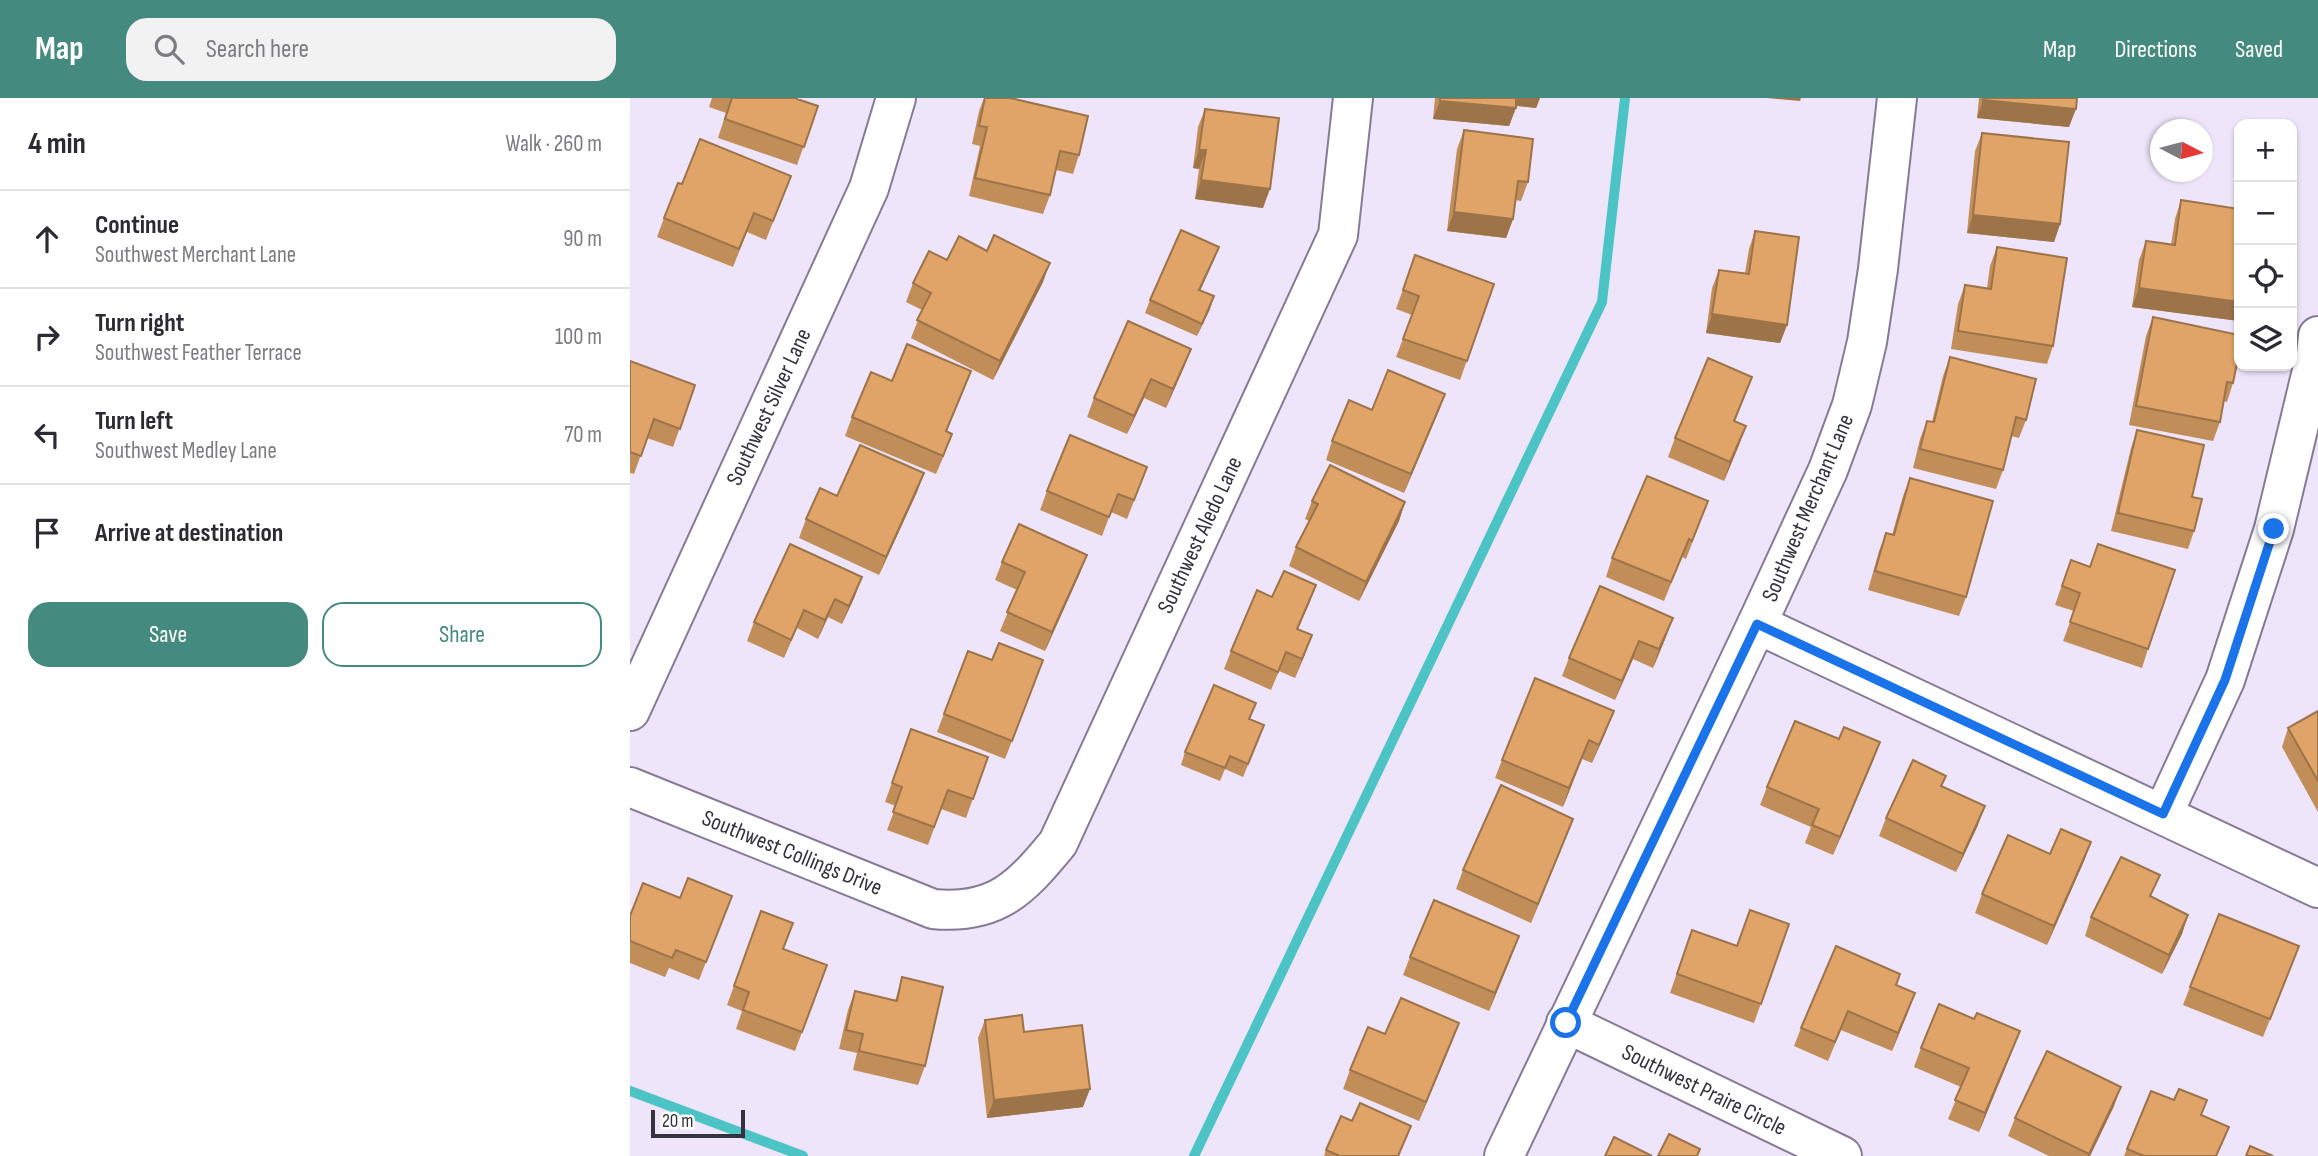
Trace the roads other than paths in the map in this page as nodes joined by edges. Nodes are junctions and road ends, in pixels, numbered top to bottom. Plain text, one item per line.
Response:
1 (896, 98) edge
2 (1353, 98) edge
3 (1897, 98) edge
4 (2318, 336) edge
5 (1757, 624) junction
6 (630, 711) edge
7 (630, 787) edge
8 (2163, 814) junction
9 (2318, 888) edge
10 (955, 911) joint
11 (1566, 1023) junction
12 (1504, 1156) edge
13 (1842, 1156) edge

1 - 6 street, Southwest Silver Lane
2 - 10 street, Southwest Aledo Lane
3 - 5 street, Southwest Merchant Lane
4 - 8 street
5 - 8 street
5 - 11 street, Southwest Merchant Lane
7 - 10 street, Southwest Collings Drive
8 - 9 street
11 - 12 street, Southwest Merchant Lane
11 - 13 street, Southwest Praire Circle

